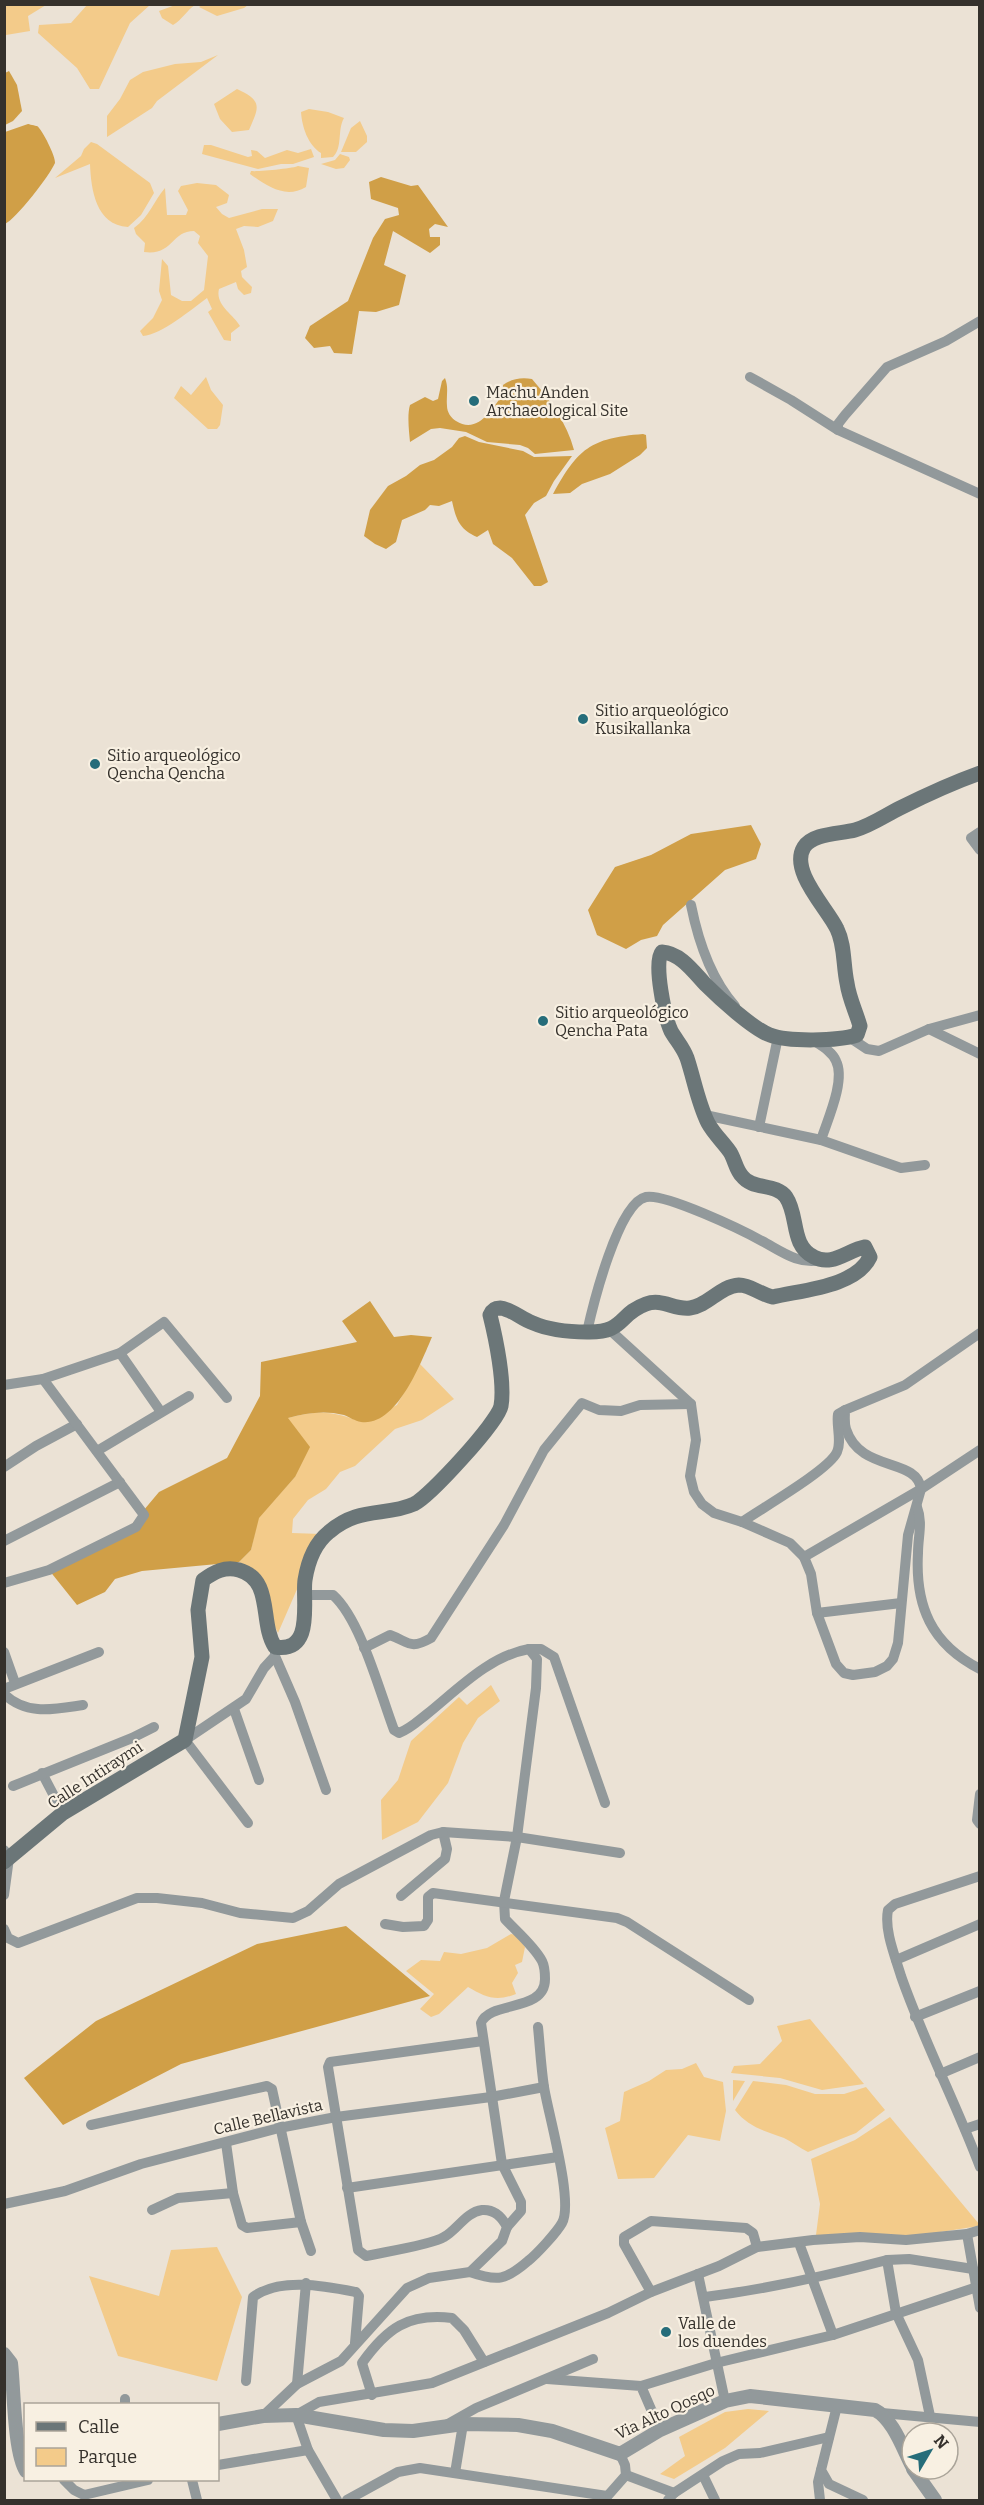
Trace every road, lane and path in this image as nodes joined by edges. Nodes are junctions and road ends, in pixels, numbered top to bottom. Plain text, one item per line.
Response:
1 (980, 321) edge
2 (750, 377) dead end
3 (838, 430) junction
4 (980, 494) edge
5 (980, 773) edge
6 (980, 832) edge
7 (980, 850) edge
8 (691, 905) dead end
9 (980, 1015) edge
10 (752, 1024) junction
11 (928, 1029) junction
12 (778, 1037) junction
13 (849, 1037) junction
14 (811, 1039) junction
15 (980, 1054) edge
16 (705, 1115) junction
17 (759, 1126) junction
18 (821, 1140) junction
19 (925, 1165) dead end
20 (822, 1259) junction
21 (611, 1331) junction
22 (587, 1332) junction
23 (980, 1333) edge
24 (120, 1353) junction
25 (43, 1379) junction
26 (4, 1385) edge
27 (189, 1396) dead end
28 (227, 1398) dead end
29 (691, 1404) junction
30 (845, 1410) junction
31 (161, 1412) junction
32 (77, 1424) junction
33 (980, 1450) edge
34 (97, 1451) junction
35 (4, 1467) edge
36 (120, 1482) junction
37 (921, 1488) junction
38 (916, 1507) junction
39 (742, 1522) junction
40 (4, 1541) edge
41 (804, 1557) junction
42 (4, 1583) edge
43 (304, 1595) junction
44 (901, 1603) junction
45 (817, 1613) junction
46 (364, 1648) junction
47 (529, 1650) junction
48 (4, 1652) edge
49 (99, 1652) dead end
50 (275, 1652) junction
51 (980, 1669) edge
52 (10, 1686) edge
53 (4, 1694) edge
54 (83, 1705) dead end
55 (234, 1709) junction
56 (154, 1727) dead end
57 (182, 1742) junction
58 (42, 1773) junction
59 (259, 1780) dead end
60 (13, 1786) dead end
61 (326, 1790) dead end
62 (980, 1794) edge
63 (604, 1803) dead end
64 (63, 1813) junction
65 (248, 1823) dead end
66 (980, 1824) edge
67 (443, 1832) junction
68 (517, 1837) junction
69 (620, 1853) dead end
70 (6, 1857) edge
71 (980, 1876) edge
72 (4, 1895) edge
73 (401, 1896) dead end
74 (504, 1901) junction
75 (385, 1924) dead end
76 (980, 1924) edge
77 (4, 1929) edge
78 (896, 1960) junction
79 (980, 1991) edge
80 (749, 2000) dead end
81 (915, 2018) junction
82 (538, 2027) dead end
83 (483, 2041) junction
84 (980, 2057) edge
85 (940, 2074) junction
86 (544, 2087) junction
87 (491, 2097) junction
88 (336, 2117) junction
89 (980, 2124) edge
90 (91, 2125) dead end
91 (279, 2128) junction
92 (965, 2130) junction
93 (226, 2143) junction
94 (558, 2157) junction
95 (502, 2164) junction
96 (980, 2168) edge
97 (347, 2188) junction
98 (233, 2193) junction
99 (4, 2204) edge
100 (153, 2210) dead end
101 (301, 2222) junction
102 (507, 2227) junction
103 (980, 2230) edge
104 (967, 2234) junction
105 (799, 2243) junction
106 (757, 2247) junction
107 (310, 2251) dead end
108 (887, 2260) junction
109 (973, 2269) junction
110 (470, 2272) junction
111 (698, 2274) junction
112 (813, 2280) junction
113 (306, 2283) junction
114 (974, 2288) junction
115 (651, 2292) junction
116 (705, 2297) junction
117 (980, 2308) edge
118 (897, 2313) junction
119 (833, 2335) junction
120 (355, 2343) junction
121 (4, 2354) edge
122 (593, 2359) dead end
123 (484, 2362) junction
124 (716, 2363) junction
125 (544, 2379) junction
126 (246, 2381) dead end
127 (297, 2384) junction
128 (641, 2385) junction
129 (372, 2395) junction
130 (725, 2401) junction
131 (837, 2406) junction
132 (882, 2414) junction
133 (296, 2415) junction
134 (21, 2416) edge
135 (263, 2416) junction
136 (930, 2416) junction
137 (980, 2422) edge
138 (219, 2424) edge
139 (463, 2424) junction
140 (445, 2425) junction
141 (660, 2430) junction
142 (829, 2437) junction
143 (900, 2445) edge
144 (308, 2450) junction
145 (620, 2454) junction
146 (219, 2465) edge
147 (24, 2468) edge
148 (821, 2470) junction
149 (455, 2473) junction
150 (626, 2475) junction
151 (703, 2475) junction
152 (65, 2481) edge
153 (144, 2481) edge
154 (192, 2481) edge
155 (922, 2481) edge
156 (671, 2497) edge
157 (605, 2498) edge
158 (197, 2500) edge
159 (338, 2500) edge
160 (347, 2500) edge
161 (715, 2500) edge
162 (820, 2500) edge
163 (863, 2500) edge
164 (935, 2500) edge

1 - 3 street
2 - 3 street
3 - 4 street
5 - 13 main road
6 - 7 street
8 - 10 street
9 - 11 street
10 - 12 main road
10 - 16 main road
11 - 13 street
11 - 15 street
12 - 14 main road
12 - 17 street
13 - 14 main road
14 - 18 street
16 - 17 street
16 - 20 main road
17 - 18 street
18 - 19 street
20 - 21 main road
20 - 22 street
21 - 22 main road
21 - 29 street
22 - 43 main road
23 - 30 street
24 - 25 street
24 - 28 street
24 - 31 street
25 - 26 street
25 - 32 street
27 - 31 street
29 - 39 street
29 - 46 street
30 - 37 street
30 - 39 street
31 - 34 street
32 - 34 street
32 - 35 street
33 - 37 street
34 - 36 street
36 - 40 street
36 - 42 street
37 - 38 street
37 - 41 street
38 - 44 street
38 - 51 street
39 - 41 street
41 - 45 street
43 - 46 street
43 - 50 main road
44 - 45 street
44 - 45 street
46 - 47 street
47 - 63 street
47 - 68 street
48 - 52 street
49 - 52 street
50 - 55 street
50 - 57 main road
50 - 61 street
53 - 54 street
55 - 57 street
55 - 59 street
56 - 58 street
57 - 64 main road, Calle Intiraymi
57 - 65 street
58 - 60 street
58 - 64 street
62 - 66 street
64 - 70 main road, Calle Intiraymi
67 - 68 street
67 - 73 street
67 - 77 street
68 - 69 street
68 - 74 street
70 - 72 street
71 - 78 street
74 - 75 street
74 - 80 street
74 - 83 street
76 - 78 street
78 - 81 street
79 - 81 street
81 - 85 street
82 - 86 street
83 - 87 street
83 - 88 street
84 - 85 street
85 - 92 street
86 - 87 street, Calle Bellavista
86 - 94 street
87 - 88 street, Calle Bellavista
87 - 95 street
88 - 91 street, Calle Bellavista
88 - 97 street
89 - 92 street
90 - 91 street
91 - 93 street, Calle Bellavista
91 - 101 street
92 - 96 street
93 - 98 street
93 - 99 street, Calle Bellavista
94 - 95 street
94 - 110 street
95 - 97 street
95 - 102 street
97 - 102 street
98 - 100 street
98 - 101 street
101 - 107 street
102 - 110 street
103 - 104 street
104 - 105 street
104 - 109 street
105 - 106 street
105 - 112 street
106 - 111 street
106 - 115 street
108 - 109 street
108 - 112 street
108 - 118 street
109 - 114 street
110 - 120 street
111 - 115 street
111 - 116 street
112 - 116 street
112 - 119 street
113 - 120 street
113 - 126 street
113 - 127 street
114 - 117 street
114 - 118 street
115 - 123 street
116 - 124 street
118 - 119 street
118 - 136 street
119 - 124 street
120 - 127 street
121 - 134 street
122 - 125 street
123 - 129 street
123 - 129 street
124 - 128 street
124 - 130 street
125 - 128 street
125 - 140 street
127 - 135 street
128 - 141 street
129 - 133 street
130 - 131 street, Via Alto Qosqo
130 - 141 street, Via Alto Qosqo
131 - 132 street, Via Alto Qosqo
131 - 142 street
132 - 136 street
132 - 143 street
133 - 135 street, Via Alto Qosqo
133 - 140 street, Via Alto Qosqo
133 - 144 street
134 - 147 street
135 - 138 street, Via Alto Qosqo
136 - 137 street
139 - 140 street, Via Alto Qosqo
139 - 145 street, Via Alto Qosqo
139 - 149 street
141 - 145 street, Via Alto Qosqo
142 - 148 street
142 - 151 street
144 - 146 street
144 - 159 street
145 - 150 street
148 - 162 street
148 - 163 street
149 - 157 street
149 - 160 street
150 - 156 street
150 - 157 street
151 - 156 street
151 - 161 street
152 - 153 street
154 - 158 street
155 - 164 street

